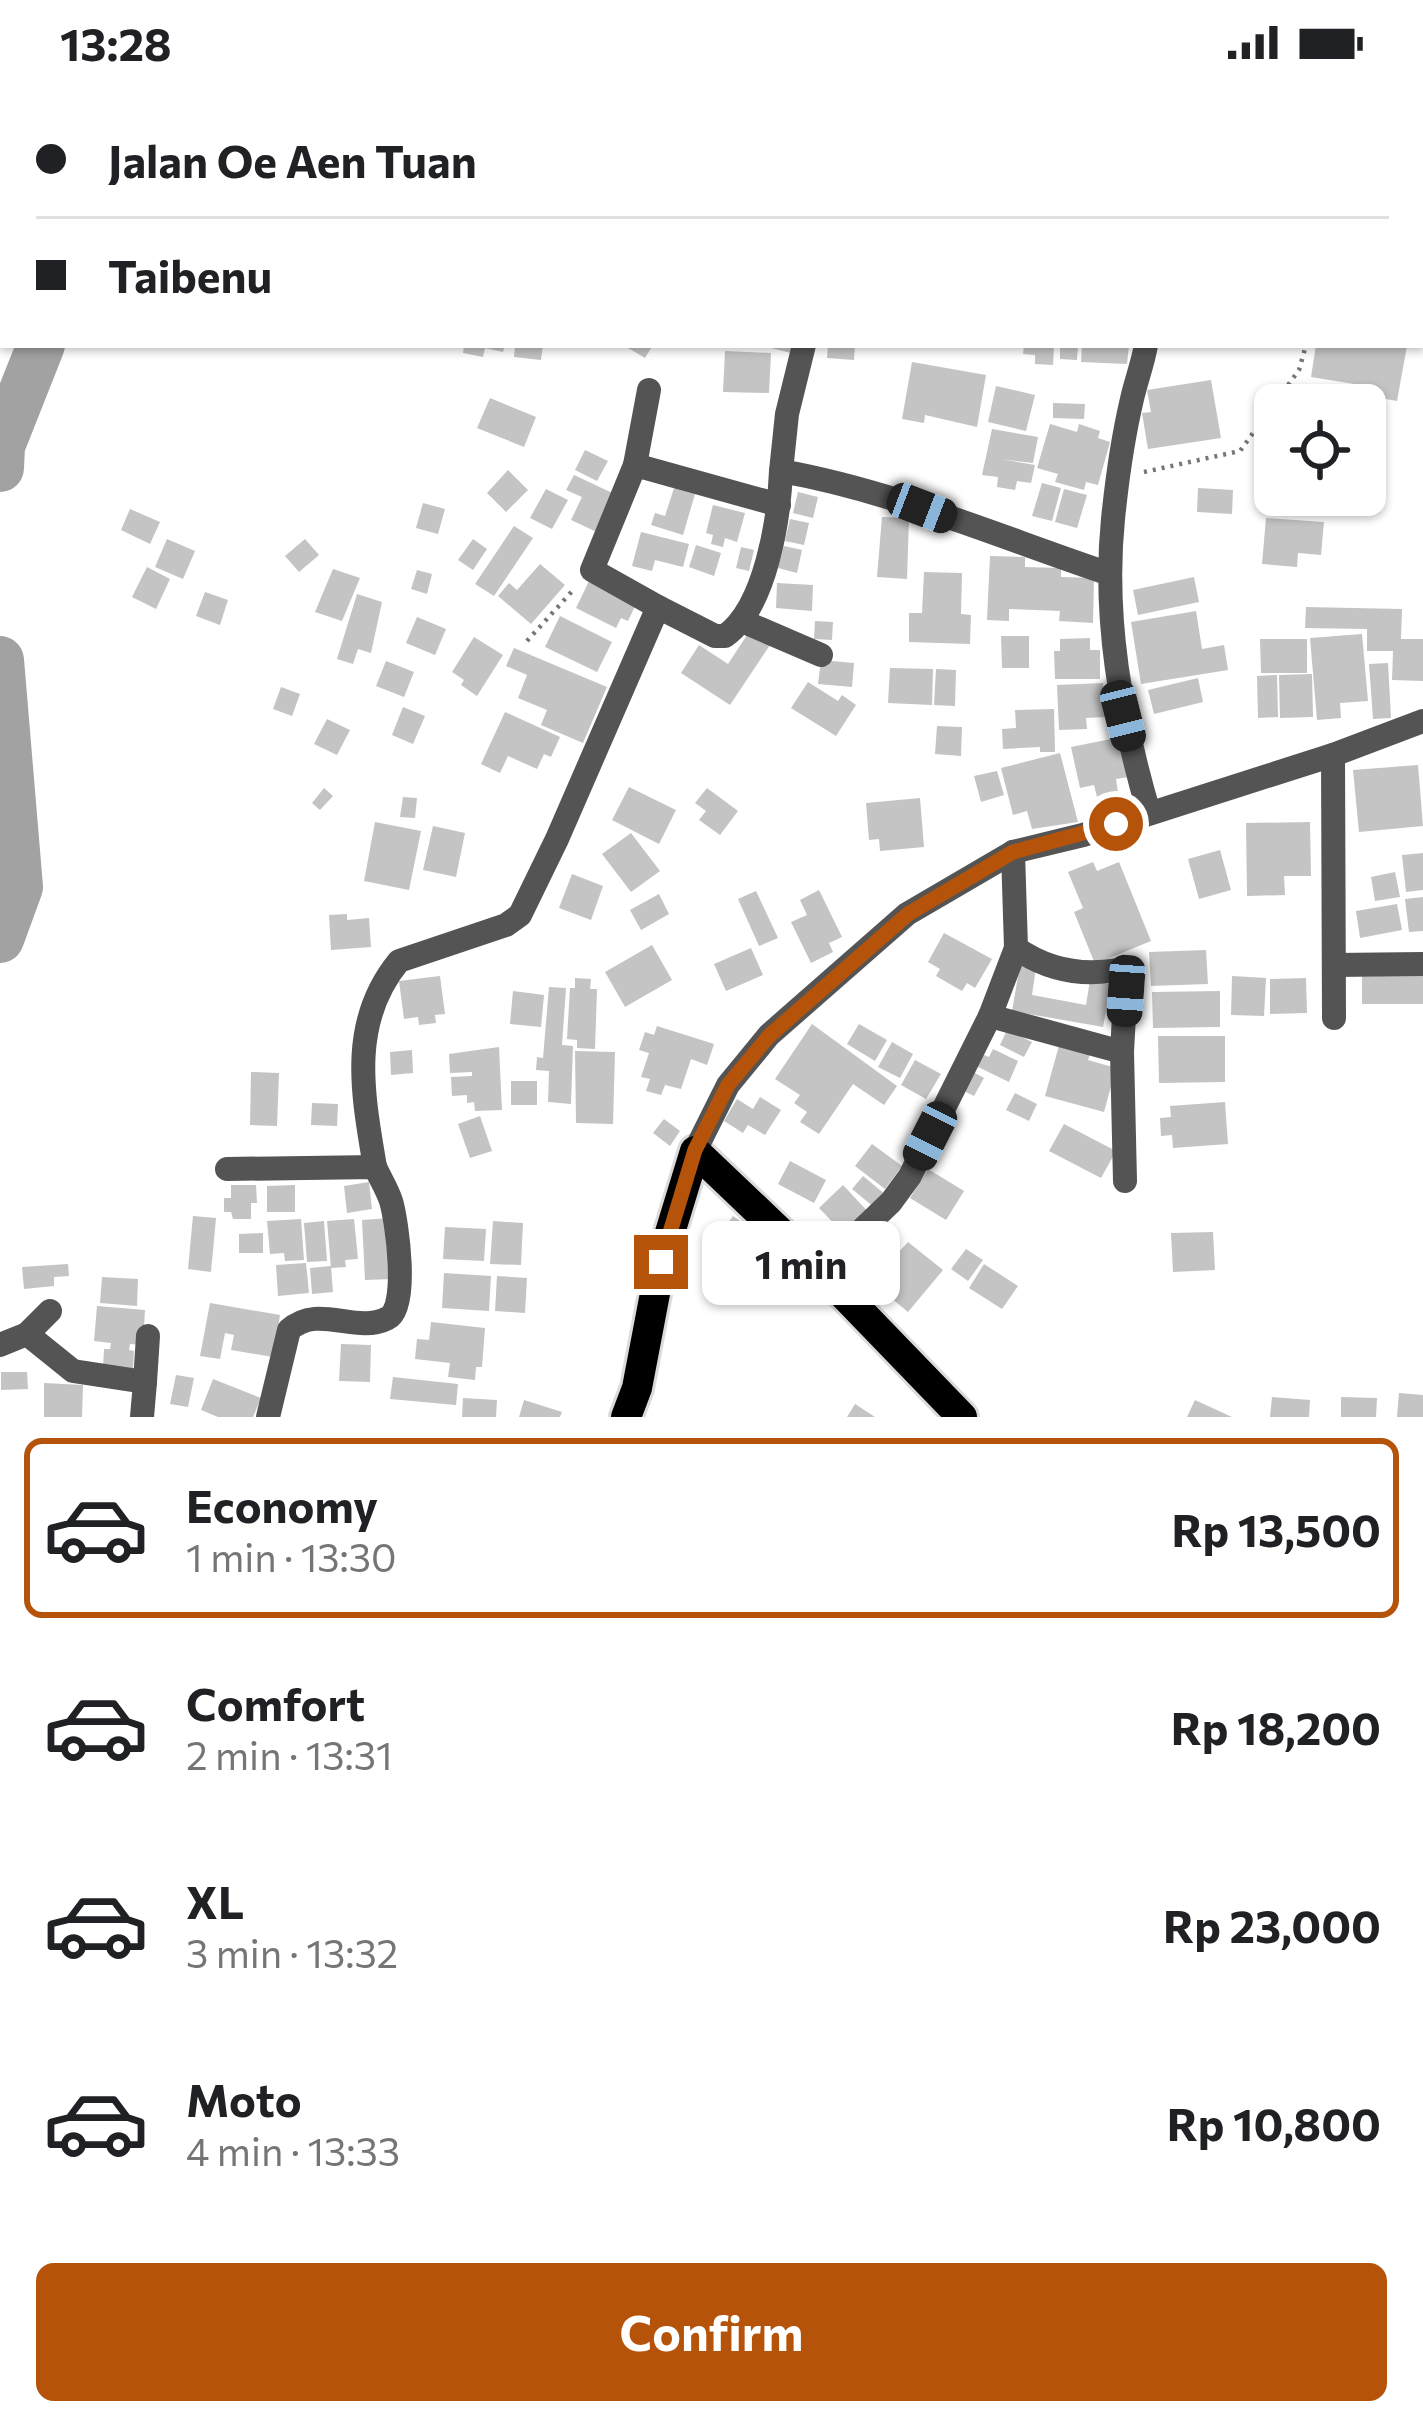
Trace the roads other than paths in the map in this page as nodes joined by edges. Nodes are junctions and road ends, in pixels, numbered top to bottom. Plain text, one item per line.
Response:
1 (803, 348) edge
2 (1145, 348) edge
3 (649, 390) dead end
4 (635, 465) junction
5 (781, 471) junction
6 (779, 505) junction
7 (1110, 574) junction
8 (658, 607) junction
9 (742, 622) junction
10 (821, 655) dead end
11 (1423, 721) edge
12 (1333, 755) junction
13 (1149, 812) junction
14 (1013, 852) junction
15 (1016, 948) junction
16 (1423, 964) edge
17 (1334, 965) junction
18 (990, 1016) junction
19 (1334, 1018) dead end
20 (1123, 1052) junction
21 (695, 1150) junction
22 (375, 1167) junction
23 (227, 1169) dead end
24 (1125, 1180) dead end
25 (820, 1270) junction
26 (50, 1311) dead end
27 (27, 1334) junction
28 (148, 1336) dead end
29 (0, 1345) edge
30 (145, 1382) junction
31 (142, 1417) edge
32 (268, 1417) edge
33 (626, 1417) edge
34 (962, 1417) edge

1 - 5 street
2 - 7 street
3 - 4 street
4 - 6 street
4 - 8 street
5 - 6 street
5 - 7 street
6 - 9 street
7 - 13 street
8 - 9 street
8 - 22 street
9 - 10 street
11 - 12 street
12 - 13 street
12 - 17 street
13 - 14 street
14 - 15 street
14 - 21 street
15 - 18 street
15 - 20 street
16 - 17 street
17 - 19 street
18 - 20 street
18 - 25 street
20 - 24 street
21 - 25 main road
21 - 33 main road
22 - 23 street
22 - 32 street
25 - 34 main road
26 - 27 street
27 - 29 street
27 - 30 street
28 - 30 street
30 - 31 street

